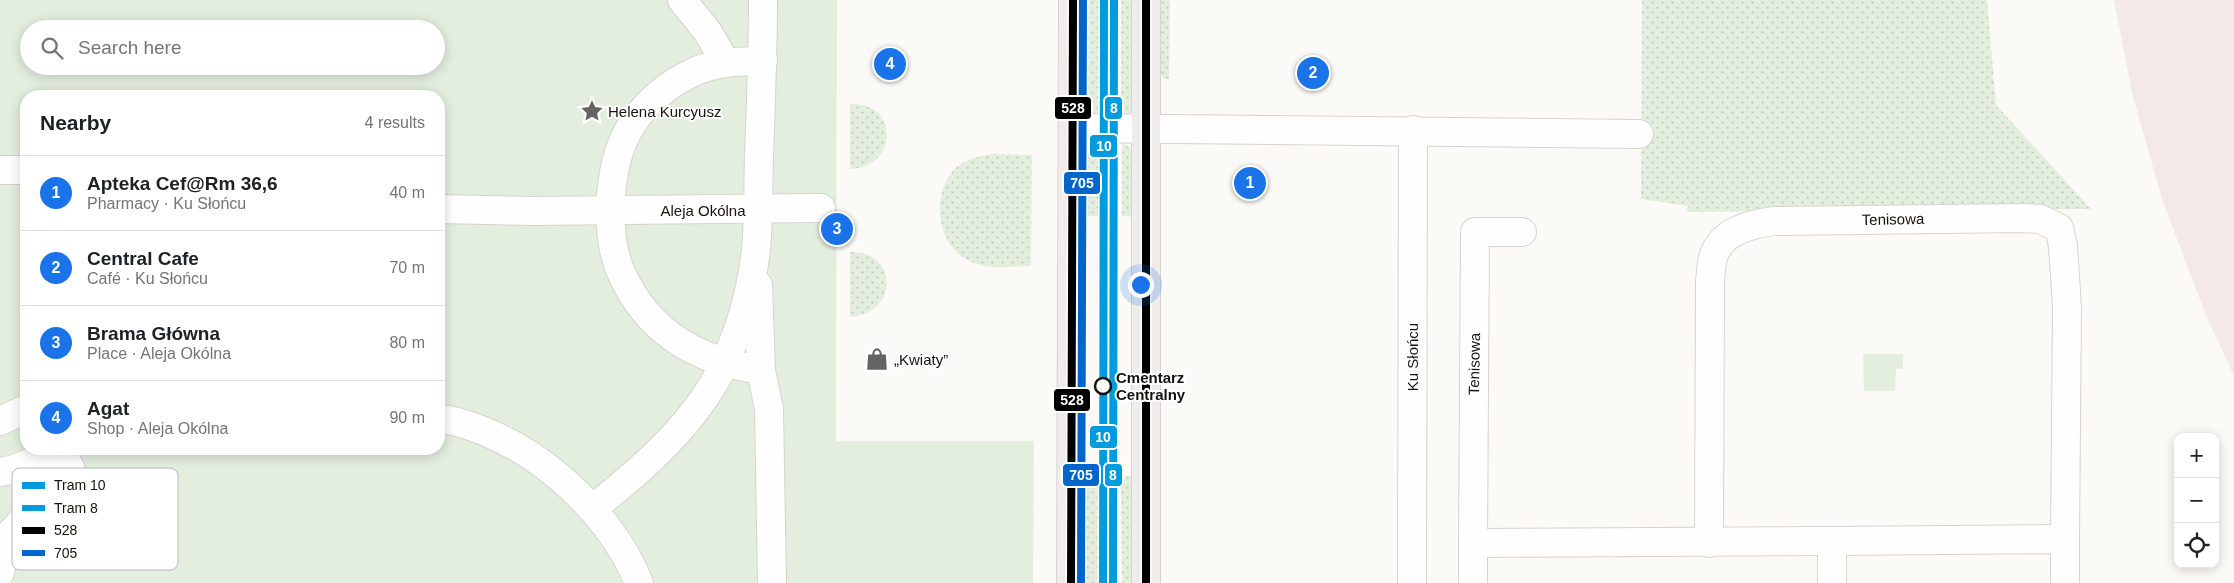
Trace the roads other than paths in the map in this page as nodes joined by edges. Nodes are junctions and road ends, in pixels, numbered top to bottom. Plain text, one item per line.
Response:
1 (682, 0) edge
2 (764, 0) edge
3 (1073, 0) edge
4 (1146, 0) edge
5 (763, 61) junction
6 (726, 63) junction
7 (1074, 128) junction
8 (1146, 128) junction
9 (1412, 130) junction
10 (1639, 134) dead end
11 (0, 170) edge
12 (20, 170) edge
13 (822, 208) dead end
14 (445, 209) edge
15 (758, 210) junction
16 (611, 211) junction
17 (1522, 232) dead end
18 (756, 250) junction
19 (725, 363) junction
20 (761, 370) junction
21 (20, 412) edge
22 (445, 420) edge
23 (0, 421) edge
24 (17, 468) edge
25 (70, 468) edge
26 (592, 509) junction
27 (12, 532) edge
28 (2065, 539) junction
29 (1832, 540) junction
30 (1473, 543) junction
31 (1709, 543) junction
32 (0, 573) edge
33 (638, 583) edge
34 (772, 583) edge
35 (1071, 583) edge
36 (1146, 583) edge
37 (1412, 583) edge
38 (1473, 583) edge
39 (1832, 583) edge
40 (2065, 583) edge

1 - 6 street
2 - 5 street, Aleja Okólna
3 - 7 main road
4 - 8 main road
5 - 6 street
5 - 15 street, Aleja Okólna
6 - 16 street
7 - 8 street
7 - 35 main road
8 - 9 street
8 - 36 main road
9 - 10 street
9 - 37 street, Ku Słońcu
11 - 12 street
13 - 15 street
14 - 16 street, Aleja Okólna
15 - 16 street, Aleja Okólna
15 - 18 street
16 - 19 street
17 - 30 street, Tenisowa
18 - 19 street
18 - 20 street
19 - 20 street
19 - 26 street
20 - 34 street
21 - 23 street
22 - 26 street
24 - 25 street
26 - 33 street
27 - 32 street
28 - 29 street
28 - 31 street, Tenisowa
28 - 40 street, Tenisowa
29 - 31 street
29 - 39 street
30 - 31 street
30 - 38 street, Tenisowa

